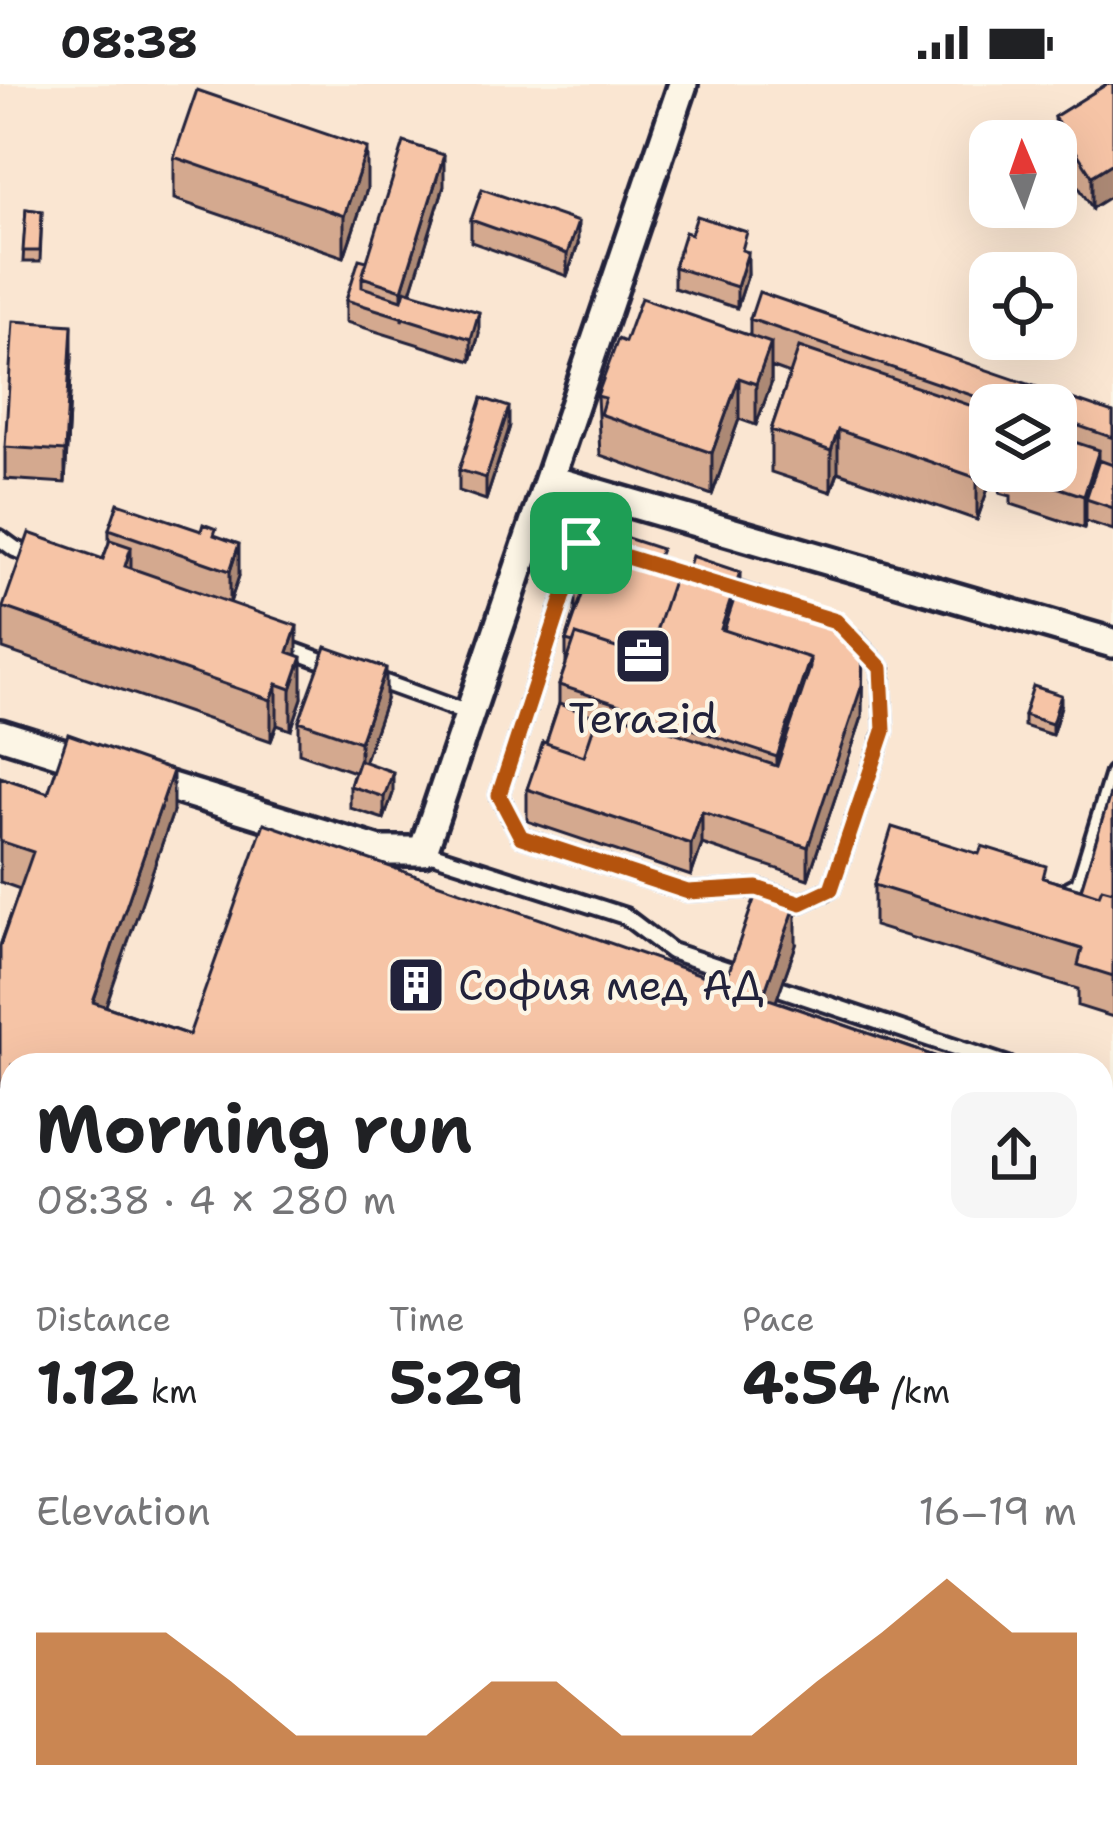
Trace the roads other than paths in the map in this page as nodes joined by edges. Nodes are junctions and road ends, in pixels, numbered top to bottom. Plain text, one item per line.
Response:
1 (683, 84) edge
2 (551, 480) junction
3 (0, 538) edge
4 (581, 543) junction
5 (623, 556) edge
6 (58, 562) edge
7 (836, 621) edge
8 (268, 641) edge
9 (1113, 643) edge
10 (471, 714) junction
11 (0, 734) edge
12 (1113, 773) edge
13 (423, 851) junction
14 (1034, 890) edge
15 (740, 974) edge
16 (782, 989) dead end
17 (973, 1053) edge

1 - 2 street
2 - 4 lane
2 - 9 street
2 - 10 street
3 - 6 lane
4 - 5 lane
4 - 7 lane
8 - 10 lane
10 - 13 street
11 - 13 street
12 - 14 lane
13 - 15 lane
16 - 17 lane

